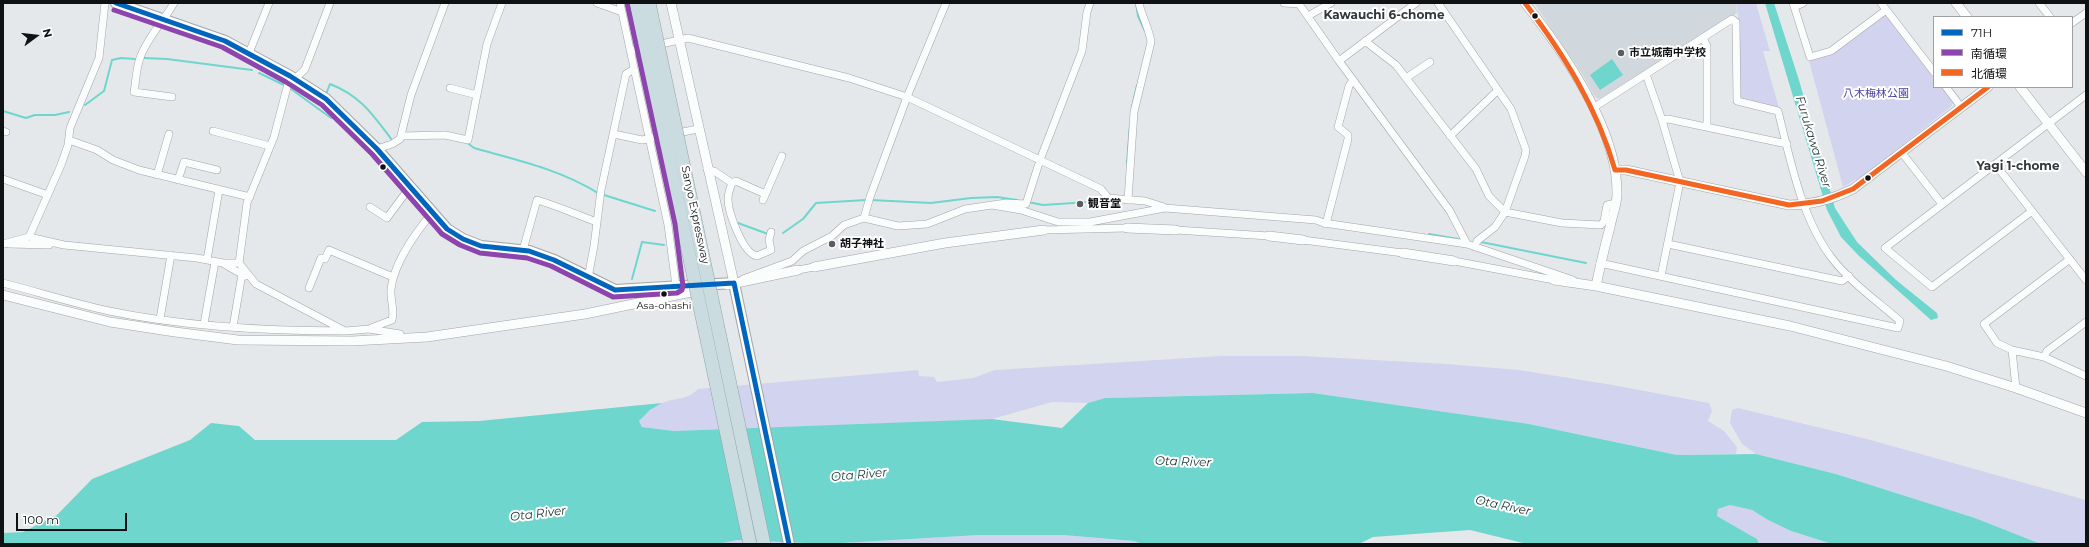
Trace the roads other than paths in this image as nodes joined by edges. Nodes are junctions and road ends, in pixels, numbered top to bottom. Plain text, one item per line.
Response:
1 (105, 3) edge
2 (116, 3) edge
3 (174, 3) edge
4 (269, 3) edge
5 (330, 3) edge
6 (445, 3) edge
7 (502, 3) edge
8 (597, 3) edge
9 (620, 3) edge
10 (636, 3) edge
11 (649, 3) edge
12 (671, 3) edge
13 (946, 3) edge
14 (1090, 3) edge
15 (1139, 3) edge
16 (1284, 3) edge
17 (1331, 3) edge
18 (1416, 3) edge
19 (1438, 3) edge
20 (1525, 3) edge
21 (1803, 3) edge
22 (1881, 3) edge
23 (1956, 3) edge
24 (2039, 3) edge
25 (1794, 5) edge
26 (1886, 10) junction
27 (622, 12) junction
28 (2086, 13) edge
29 (1308, 16) junction
30 (1966, 16) edge
31 (2049, 16) edge
32 (164, 20) junction
33 (2073, 22) edge
34 (1703, 38) junction
35 (679, 40) junction
36 (1365, 41) junction
37 (630, 51) junction
38 (249, 53) junction
39 (1339, 61) junction
40 (1430, 62) dead end
41 (634, 69) junction
42 (1933, 71) edge
43 (1646, 74) junction
44 (293, 77) junction
45 (1406, 78) junction
46 (1353, 80) junction
47 (450, 88) dead end
48 (1947, 88) edge
49 (1987, 88) edge
50 (2021, 88) edge
51 (1497, 91) junction
52 (477, 95) junction
53 (2086, 95) edge
54 (172, 97) dead end
55 (907, 97) junction
56 (1961, 107) junction
57 (1593, 108) junction
58 (1662, 120) junction
59 (2048, 123) junction
60 (1707, 127) junction
61 (698, 129) junction
62 (213, 131) dead end
63 (169, 134) dead end
64 (614, 134) junction
65 (400, 136) junction
66 (1450, 136) junction
67 (69, 140) junction
68 (650, 140) junction
69 (1787, 144) junction
70 (270, 146) junction
71 (377, 149) junction
72 (1902, 153) junction
73 (783, 159) dead end
74 (1040, 160) junction
75 (1995, 164) junction
76 (708, 169) junction
77 (217, 170) dead end
78 (1615, 170) junction
79 (2086, 172) edge
80 (157, 175) junction
81 (3, 179) edge
82 (178, 180) junction
83 (1680, 182) junction
84 (732, 183) junction
85 (410, 188) junction
86 (218, 190) junction
87 (48, 195) junction
88 (250, 197) junction
89 (1128, 200) junction
90 (1616, 203) junction
91 (1809, 204) junction
92 (1942, 204) junction
93 (992, 205) junction
94 (370, 207) dead end
95 (1165, 208) junction
96 (2032, 211) junction
97 (433, 212) junction
98 (1505, 212) junction
99 (864, 218) junction
100 (597, 222) junction
101 (1326, 224) junction
102 (1127, 228) joint
103 (1044, 230) joint
104 (1176, 230) joint
105 (771, 232) dead end
106 (1269, 236) joint
107 (29, 237) junction
108 (1303, 240) joint
109 (3, 244) edge
110 (1467, 244) junction
111 (1668, 244) junction
112 (64, 245) junction
113 (1475, 247) junction
114 (523, 250) junction
115 (1403, 253) joint
116 (171, 255) junction
117 (2070, 259) junction
118 (207, 260) junction
119 (1454, 261) joint
120 (219, 262) junction
121 (239, 263) junction
122 (1600, 263) junction
123 (814, 267) joint
124 (798, 270) joint
125 (242, 274) junction
126 (1661, 276) junction
127 (1849, 276) junction
128 (393, 278) junction
129 (588, 278) junction
130 (1554, 280) joint
131 (2086, 280) edge
132 (3, 283) edge
133 (256, 284) junction
134 (1584, 284) junction
135 (676, 286) junction
136 (735, 286) junction
137 (1596, 286) junction
138 (309, 288) dead end
139 (3, 295) edge
140 (160, 319) junction
141 (2086, 322) edge
142 (204, 324) junction
143 (233, 327) junction
144 (369, 329) junction
145 (345, 331) junction
146 (400, 338) junction
147 (2012, 350) junction
148 (2044, 357) junction
149 (2086, 376) edge
150 (2016, 388) junction
151 (2086, 413) edge
152 (750, 544) edge
153 (764, 544) edge
154 (789, 544) edge

1 - 67 street
2 - 32 main road
3 - 32 street
4 - 38 street
5 - 44 street
6 - 65 street
7 - 52 street
8 - 27 street
9 - 27 street
10 - 152 highway, Sanyo Expressway, bridge
11 - 153 highway, Sanyo Expressway, bridge
12 - 35 street
13 - 55 street
14 - 74 street
15 - 89 street
16 - 29 street
17 - 29 street
18 - 36 street
19 - 51 street
20 - 57 street
21 - 25 street
22 - 26 street
23 - 30 street
24 - 31 street
25 - 26 street
26 - 42 street
27 - 37 street
28 - 33 street
29 - 39 street
32 - 38 main road
32 - 54 street
34 - 43 street
34 - 60 street
34 - 69 street
35 - 37 street
35 - 55 street
35 - 61 street
36 - 39 street
36 - 45 street
37 - 41 street
38 - 44 main road
39 - 46 street
40 - 45 street
41 - 64 street
41 - 68 street
43 - 57 street
43 - 58 street
44 - 70 street
44 - 71 main road
45 - 66 street
46 - 101 street
46 - 110 street
47 - 52 street
48 - 56 street
49 - 56 street
50 - 59 street
51 - 66 street
51 - 98 street
52 - 65 street
53 - 59 street
55 - 74 street
55 - 99 street
56 - 72 street
57 - 78 street
58 - 60 street
58 - 83 street
59 - 75 street
59 - 79 street
60 - 69 street
61 - 68 street
61 - 76 street
62 - 70 street
63 - 80 street
64 - 68 street
64 - 100 street
65 - 71 street
66 - 98 street
67 - 80 street
67 - 87 street
68 - 135 street
69 - 91 street
70 - 88 street
71 - 85 main road
72 - 91 street
72 - 92 street
73 - 84 street
74 - 89 street
74 - 93 street
75 - 92 street
75 - 96 street
76 - 84 street
76 - 136 street
77 - 82 street
78 - 83 street
78 - 90 street
80 - 82 street
81 - 87 street
82 - 86 street
83 - 91 street
83 - 111 street
84 - 105 street
85 - 94 street
85 - 97 main road
86 - 88 street
86 - 118 street
87 - 107 street
88 - 121 street
89 - 95 street
90 - 98 street
90 - 122 street
91 - 127 street
92 - 96 street
93 - 95 street
93 - 99 street
95 - 101 street
96 - 117 street
97 - 114 main road
97 - 128 street
98 - 113 street
99 - 136 street
100 - 114 street
100 - 129 street
101 - 110 street
102 - 103 street
102 - 104 street
103 - 123 street
104 - 106 street
106 - 108 street
107 - 109 street
107 - 112 street
108 - 115 street
109 - 112 street
110 - 113 street
111 - 126 street
111 - 127 street
112 - 116 street
113 - 134 street
114 - 129 main road
115 - 119 street
116 - 118 street
116 - 140 street
117 - 131 street
117 - 147 street
118 - 120 street
119 - 130 street
120 - 121 street
120 - 125 street
120 - 142 street
121 - 133 street
122 - 126 street
122 - 137 street
123 - 124 street
124 - 136 street
125 - 133 street
125 - 143 street
126 - 127 street
128 - 138 street
128 - 144 street
129 - 135 main road
130 - 134 street
132 - 140 street
133 - 145 street
134 - 137 street
135 - 136 main road
136 - 146 street
136 - 154 main road
137 - 150 street
139 - 146 street
140 - 142 street
141 - 148 street
142 - 143 street
143 - 145 street
144 - 145 street
144 - 146 street
147 - 148 street
147 - 150 street
148 - 149 street
150 - 151 street

